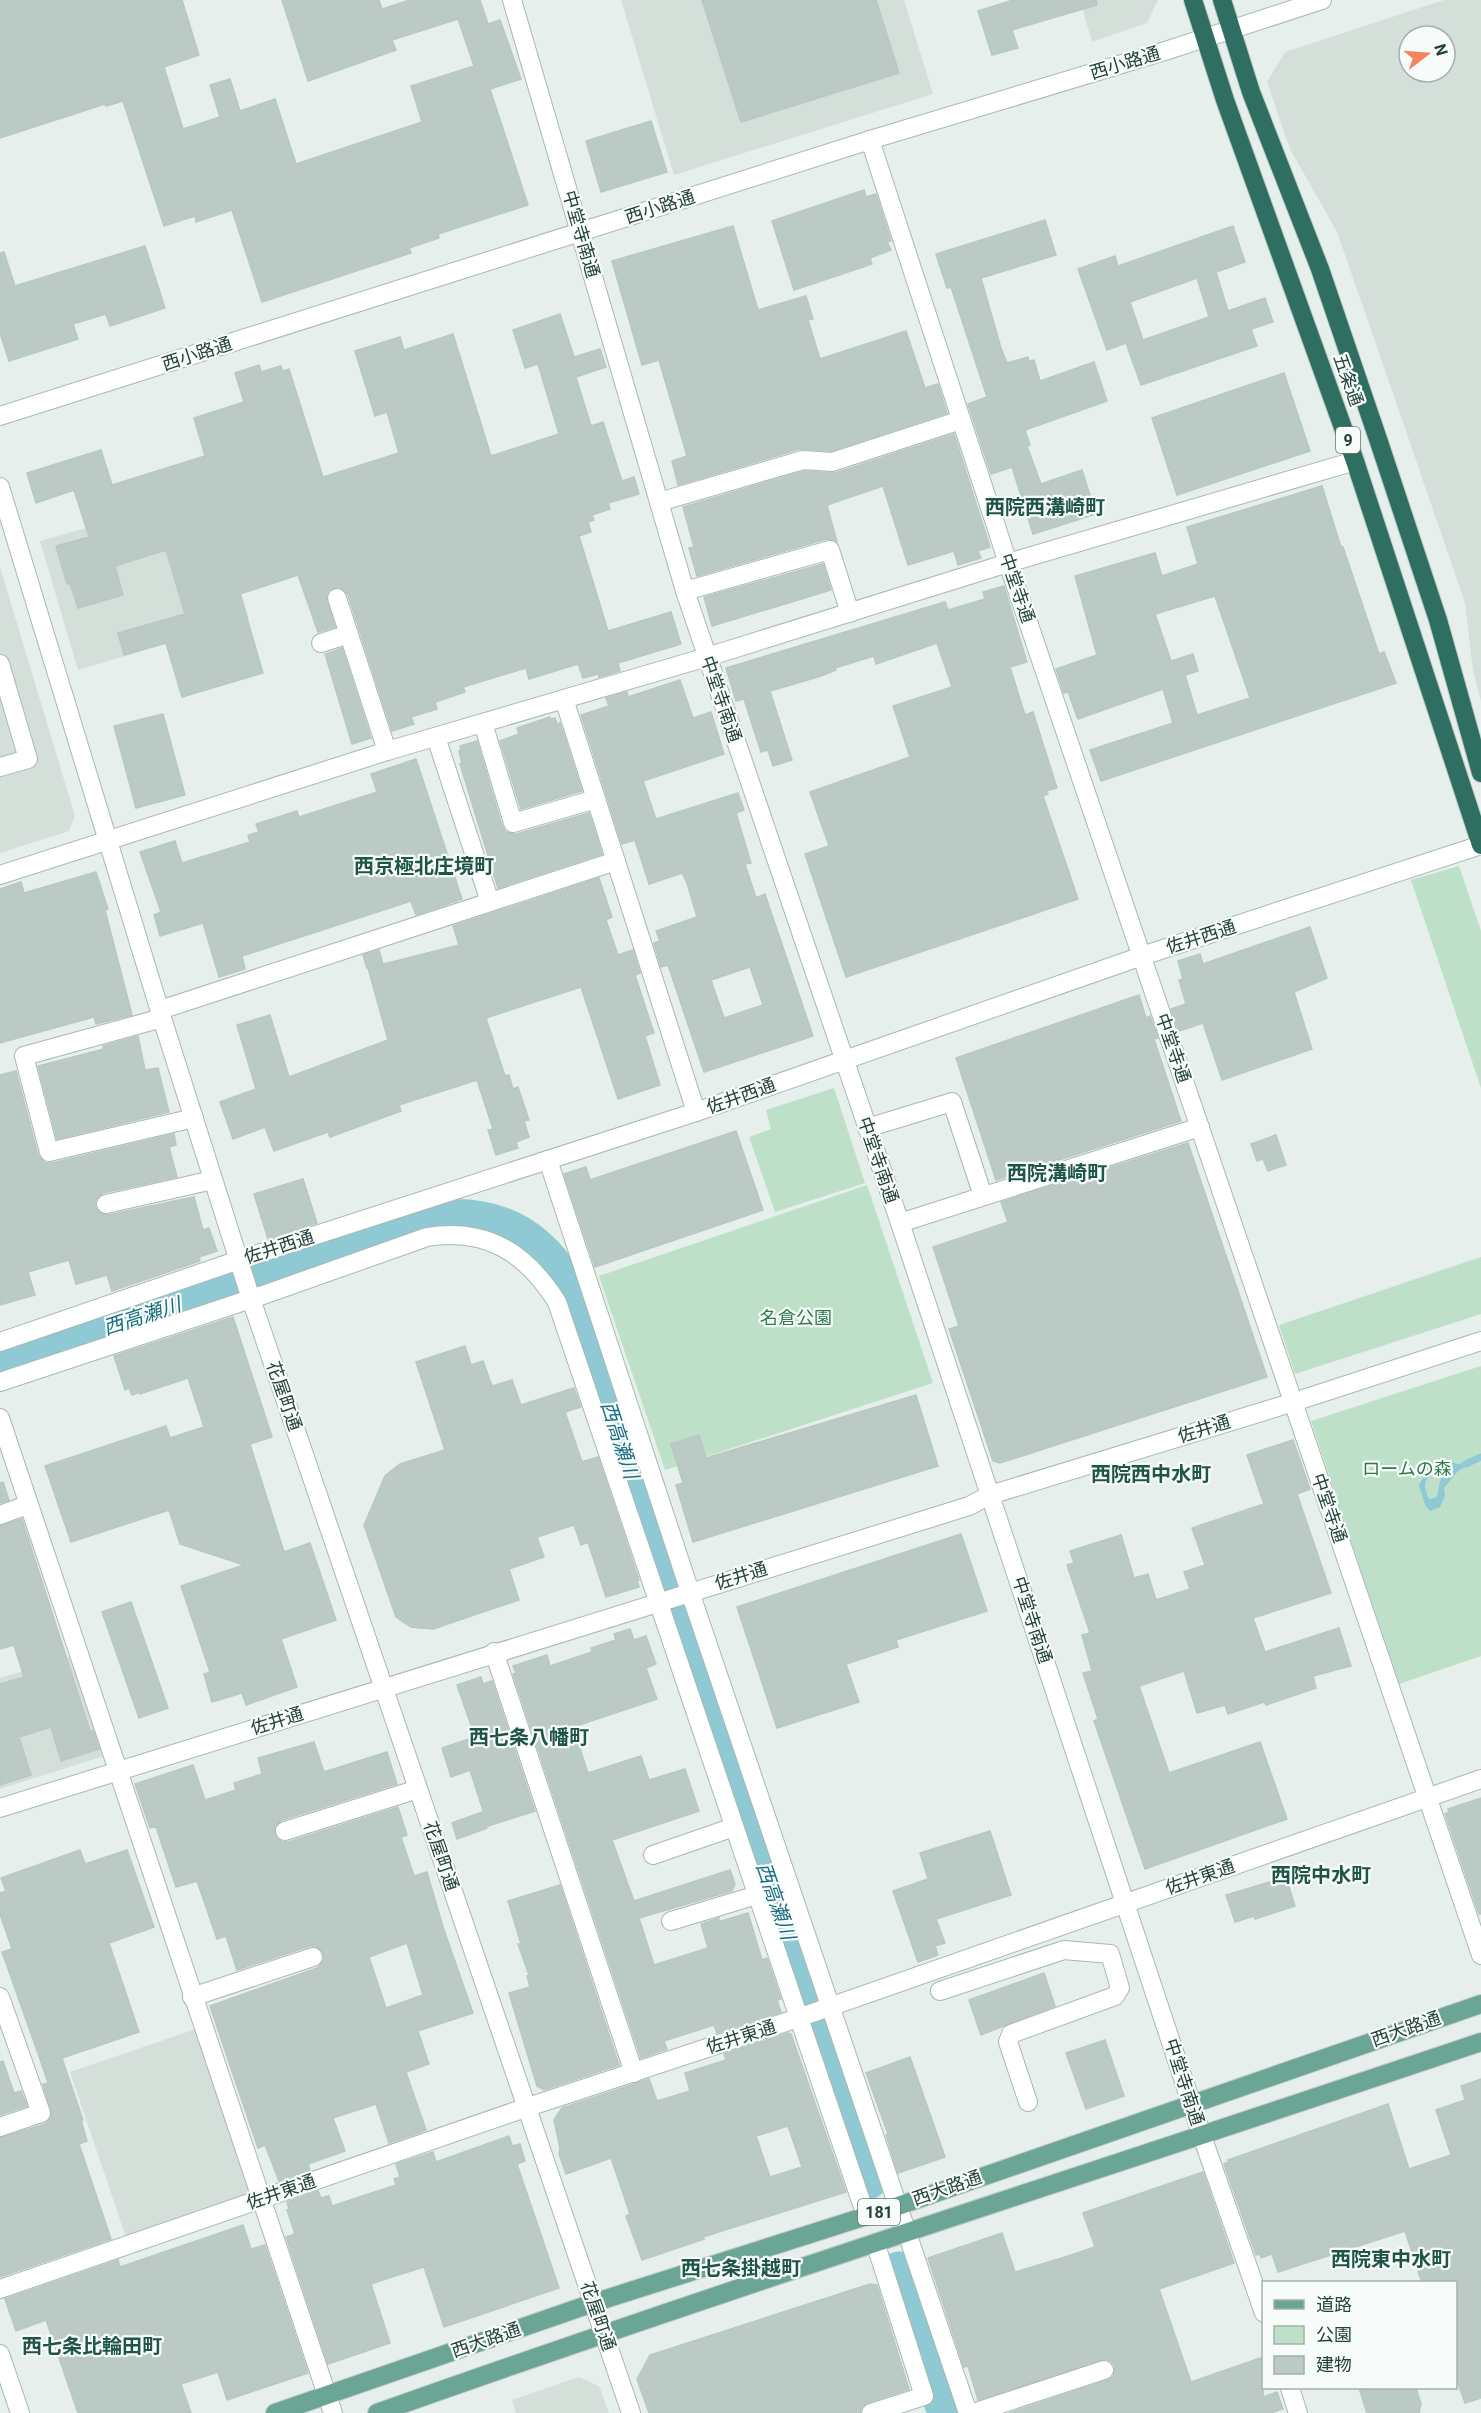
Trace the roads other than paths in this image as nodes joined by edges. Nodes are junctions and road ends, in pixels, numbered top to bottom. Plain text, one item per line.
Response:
1 (512, 0) edge
2 (1193, 0) edge
3 (1222, 0) edge
4 (1322, 0) edge
5 (1231, 30) junction
6 (1204, 38) junction
7 (870, 140) junction
8 (582, 232) junction
9 (0, 416) edge
10 (962, 420) junction
11 (1355, 461) junction
12 (0, 487) edge
13 (659, 502) junction
14 (1008, 563) junction
15 (685, 591) junction
16 (337, 598) dead end
17 (850, 613) junction
18 (349, 634) junction
19 (321, 643) dead end
20 (707, 657) junction
21 (0, 664) edge
22 (564, 699) junction
23 (483, 723) junction
24 (436, 737) junction
25 (387, 751) junction
26 (0, 767) edge
27 (1481, 773) edge
28 (596, 799) junction
29 (109, 840) junction
30 (1481, 845) edge
31 (616, 861) junction
32 (0, 875) edge
33 (490, 902) junction
34 (1142, 956) junction
35 (161, 1014) junction
36 (843, 1060) junction
37 (696, 1112) junction
38 (194, 1118) junction
39 (1200, 1127) junction
40 (867, 1128) junction
41 (548, 1160) junction
42 (213, 1180) junction
43 (983, 1196) junction
44 (106, 1204) dead end
45 (900, 1223) junction
46 (240, 1264) junction
47 (250, 1296) junction
48 (1481, 1341) edge
49 (0, 1342) edge
50 (0, 1382) edge
51 (1294, 1402) junction
52 (0, 1418) edge
53 (990, 1495) junction
54 (27, 1505) junction
55 (0, 1515) edge
56 (687, 1592) junction
57 (658, 1601) junction
58 (494, 1652) junction
59 (384, 1687) junction
60 (116, 1771) junction
61 (1481, 1779) edge
62 (418, 1790) junction
63 (1427, 1798) junction
64 (0, 1808) edge
65 (734, 1827) junction
66 (285, 1831) dead end
67 (652, 1856) dead end
68 (757, 1895) junction
69 (1125, 1903) junction
70 (671, 1921) dead end
71 (1481, 1954) edge
72 (313, 1957) dead end
73 (940, 1991) dead end
74 (0, 1997) edge
75 (192, 1997) junction
76 (1481, 2004) edge
77 (831, 2006) junction
78 (798, 2018) junction
79 (1481, 2042) edge
80 (634, 2073) junction
81 (1028, 2102) dead end
82 (1192, 2104) junction
83 (525, 2108) junction
84 (0, 2127) edge
85 (1202, 2136) junction
86 (261, 2199) junction
87 (898, 2206) junction
88 (866, 2216) junction
89 (908, 2234) junction
90 (876, 2245) junction
91 (0, 2289) edge
92 (593, 2303) junction
93 (1262, 2310) edge
94 (604, 2333) junction
95 (0, 2354) edge
96 (1104, 2370) dead end
97 (1290, 2389) edge
98 (327, 2396) junction
99 (20, 2413) edge
100 (275, 2413) edge
101 (333, 2413) edge
102 (377, 2413) edge
103 (631, 2413) edge
104 (871, 2413) edge
105 (968, 2413) edge
106 (973, 2413) edge
107 (1299, 2413) edge

1 - 8 street, 中堂寺南通
2 - 6 highway, 五条通 / 9
3 - 5 highway, 五条通 / 9
4 - 5 street, 西小路通
5 - 6 street, 西小路通
5 - 27 highway, 五条通 / 9
6 - 7 street, 西小路通
6 - 11 highway, 五条通 / 9
7 - 8 street, 西小路通
7 - 10 street, 中堂寺通
8 - 9 street, 西小路通
8 - 13 street, 中堂寺南通
10 - 13 street
10 - 14 street, 中堂寺通
11 - 14 street
11 - 30 highway, 五条通 / 9
12 - 29 street, 花屋町通
13 - 15 street, 中堂寺南通
14 - 17 street
14 - 34 street, 中堂寺通
15 - 17 street
15 - 20 street, 中堂寺南通
16 - 18 street
17 - 20 street
18 - 19 street
18 - 25 street
20 - 22 street
20 - 36 street, 中堂寺南通
21 - 26 street
22 - 23 street
22 - 28 street
23 - 24 street
23 - 28 street
24 - 25 street
24 - 33 street
25 - 29 street
28 - 31 street
29 - 32 street
29 - 35 street, 花屋町通
30 - 34 street, 佐井西通
31 - 33 street
31 - 37 street
33 - 35 street
34 - 36 street, 佐井西通
34 - 39 street, 中堂寺通
35 - 38 street, 花屋町通
35 - 38 street
36 - 37 street, 佐井西通
36 - 40 street, 中堂寺南通
37 - 41 street, 佐井西通
38 - 42 street, 花屋町通
39 - 43 street
39 - 51 street, 中堂寺通
40 - 43 street
40 - 45 street, 中堂寺南通
41 - 46 street, 佐井西通
41 - 56 street
42 - 44 street
42 - 46 street, 花屋町通
43 - 45 street
45 - 53 street, 中堂寺南通
46 - 47 street, 花屋町通
46 - 49 street, 佐井西通
47 - 50 street
47 - 57 street
47 - 59 street, 花屋町通
48 - 51 street, 佐井通
51 - 53 street, 佐井通
51 - 63 street, 中堂寺通
52 - 54 street
53 - 56 street, 佐井通
53 - 69 street, 中堂寺南通
54 - 55 street
54 - 60 street
56 - 57 street, 佐井通
56 - 77 street
57 - 58 street, 佐井通
57 - 65 street
58 - 59 street, 佐井通
58 - 80 street
59 - 60 street, 佐井通
59 - 62 street, 花屋町通
60 - 64 street, 佐井通
60 - 75 street
61 - 63 street, 佐井東通
62 - 66 street
62 - 83 street, 花屋町通
63 - 69 street, 佐井東通
63 - 71 street, 中堂寺通
65 - 67 street
65 - 68 street
68 - 70 street
68 - 78 street
69 - 77 street, 佐井東通
69 - 82 street, 中堂寺南通
72 - 75 street
73 - 81 street
74 - 84 street
75 - 86 street
76 - 82 main road, 西大路通 / 181
77 - 78 street, 佐井東通
77 - 87 street
78 - 80 street, 佐井東通
78 - 88 street
79 - 85 main road, 西大路通 / 181
80 - 83 street, 佐井東通
82 - 85 street, 中堂寺南通
82 - 87 main road, 西大路通 / 181
83 - 86 street, 佐井東通
83 - 92 street, 花屋町通
85 - 89 main road, 西大路通 / 181
85 - 93 street, 中堂寺南通
86 - 91 street, 佐井東通
86 - 98 street
87 - 88 main road, 西大路通 / 181
87 - 89 street
88 - 92 main road, 西大路通 / 181
89 - 90 main road, 西大路通 / 181
89 - 105 street
90 - 94 main road, 西大路通 / 181
90 - 104 street
92 - 94 street, 花屋町通
92 - 98 main road, 西大路通 / 181
94 - 102 main road, 西大路通 / 181
94 - 103 street, 花屋町通
95 - 99 street
96 - 106 street
97 - 107 street
98 - 100 main road, 西大路通 / 181
98 - 101 street

